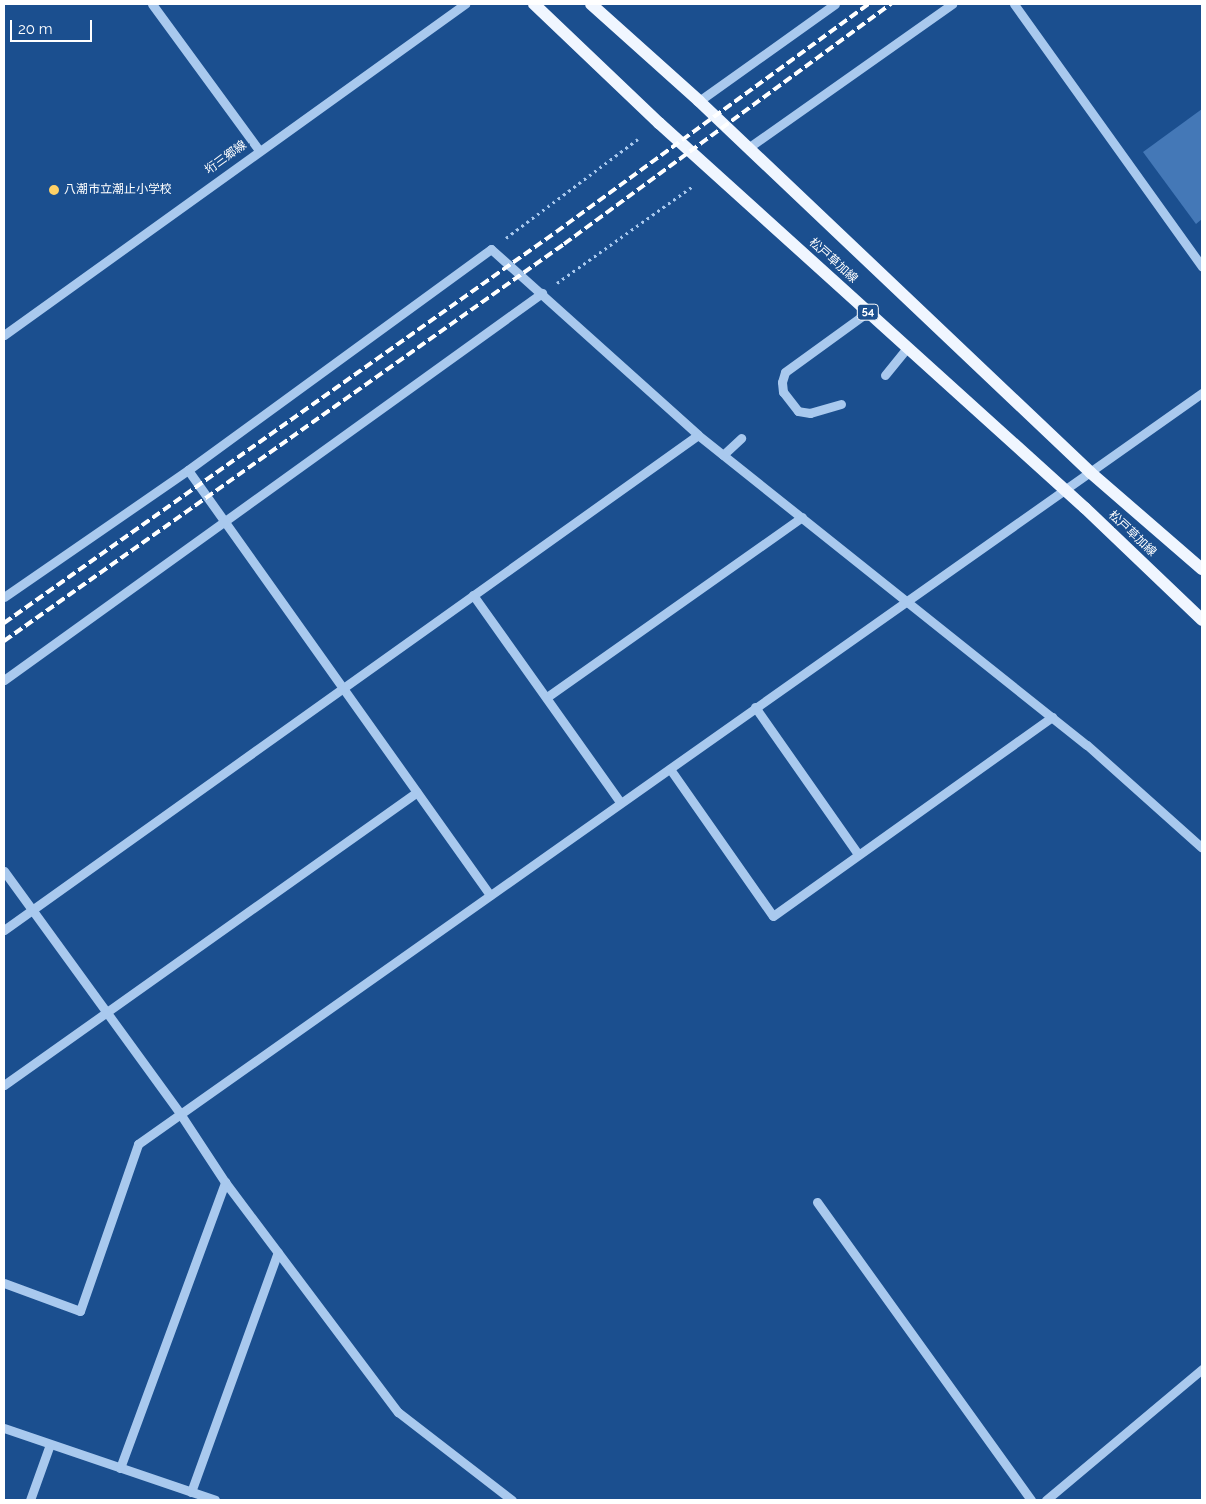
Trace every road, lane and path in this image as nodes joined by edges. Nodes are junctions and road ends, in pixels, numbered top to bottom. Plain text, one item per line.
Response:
1 (152, 4) edge
2 (464, 4) edge
3 (534, 4) edge
4 (591, 4) edge
5 (835, 4) edge
6 (952, 4) edge
7 (1014, 4) edge
8 (699, 101) junction
9 (638, 138) dead end
10 (748, 148) junction
11 (259, 150) junction
12 (693, 186) dead end
13 (491, 249) junction
14 (1202, 266) edge
15 (542, 293) junction
16 (868, 312) junction
17 (4, 335) edge
18 (907, 348) junction
19 (885, 375) dead end
20 (1202, 392) edge
21 (841, 404) dead end
22 (698, 435) junction
23 (741, 438) dead end
24 (723, 455) junction
25 (188, 470) junction
26 (1091, 473) junction
27 (1064, 491) junction
28 (802, 517) junction
29 (224, 522) junction
30 (1202, 569) edge
31 (472, 595) junction
32 (4, 597) edge
33 (906, 600) junction
34 (1202, 620) edge
35 (4, 680) edge
36 (342, 689) junction
37 (547, 697) junction
38 (755, 707) junction
39 (1052, 717) junction
40 (670, 769) junction
41 (417, 792) junction
42 (620, 802) junction
43 (1202, 848) edge
44 (858, 854) junction
45 (4, 871) edge
46 (490, 895) junction
47 (32, 911) junction
48 (4, 930) edge
49 (106, 1012) junction
50 (4, 1085) edge
51 (179, 1112) junction
52 (225, 1182) junction
53 (817, 1202) dead end
54 (278, 1252) junction
55 (4, 1283) edge
56 (1202, 1369) edge
57 (4, 1428) edge
58 (50, 1444) junction
59 (120, 1468) junction
60 (191, 1492) junction
61 (30, 1500) edge
62 (215, 1500) edge
63 (512, 1500) edge
64 (1031, 1500) edge
65 (1046, 1500) edge

1 - 11 street
2 - 11 street, 垳三郷線
3 - 16 main road, 松戸草加線 / 54
4 - 8 main road, 松戸草加線
5 - 8 street
6 - 10 street
7 - 14 street
8 - 10 main road, 松戸草加線
9 - 13 path
10 - 26 main road, 松戸草加線
11 - 17 street, 垳三郷線
12 - 15 path
13 - 15 street
13 - 25 street
15 - 22 street
15 - 29 street
16 - 18 main road, 松戸草加線 / 54
16 - 21 street
18 - 19 street
18 - 27 main road, 松戸草加線 / 54
20 - 26 street
22 - 24 street
22 - 31 street
23 - 24 street
24 - 28 street
25 - 29 street
25 - 32 street
26 - 27 street
26 - 30 main road, 松戸草加線
27 - 33 street
27 - 34 main road, 松戸草加線 / 54
28 - 33 street
28 - 37 street
29 - 35 street
29 - 36 street
31 - 36 street
31 - 37 street
33 - 38 street
33 - 39 street
36 - 41 street
36 - 47 street
37 - 42 street
38 - 40 street
38 - 44 street
39 - 43 street
39 - 44 street
40 - 42 street
40 - 44 street
41 - 46 street
41 - 49 street
42 - 46 street
45 - 47 street
46 - 51 street
47 - 48 street
47 - 49 street
49 - 50 street
49 - 51 street
51 - 52 street
51 - 55 street
52 - 54 street
52 - 59 street
53 - 64 street
54 - 60 street
54 - 63 street
56 - 65 street
57 - 58 street
58 - 59 street
58 - 61 street
59 - 60 street
60 - 62 street

